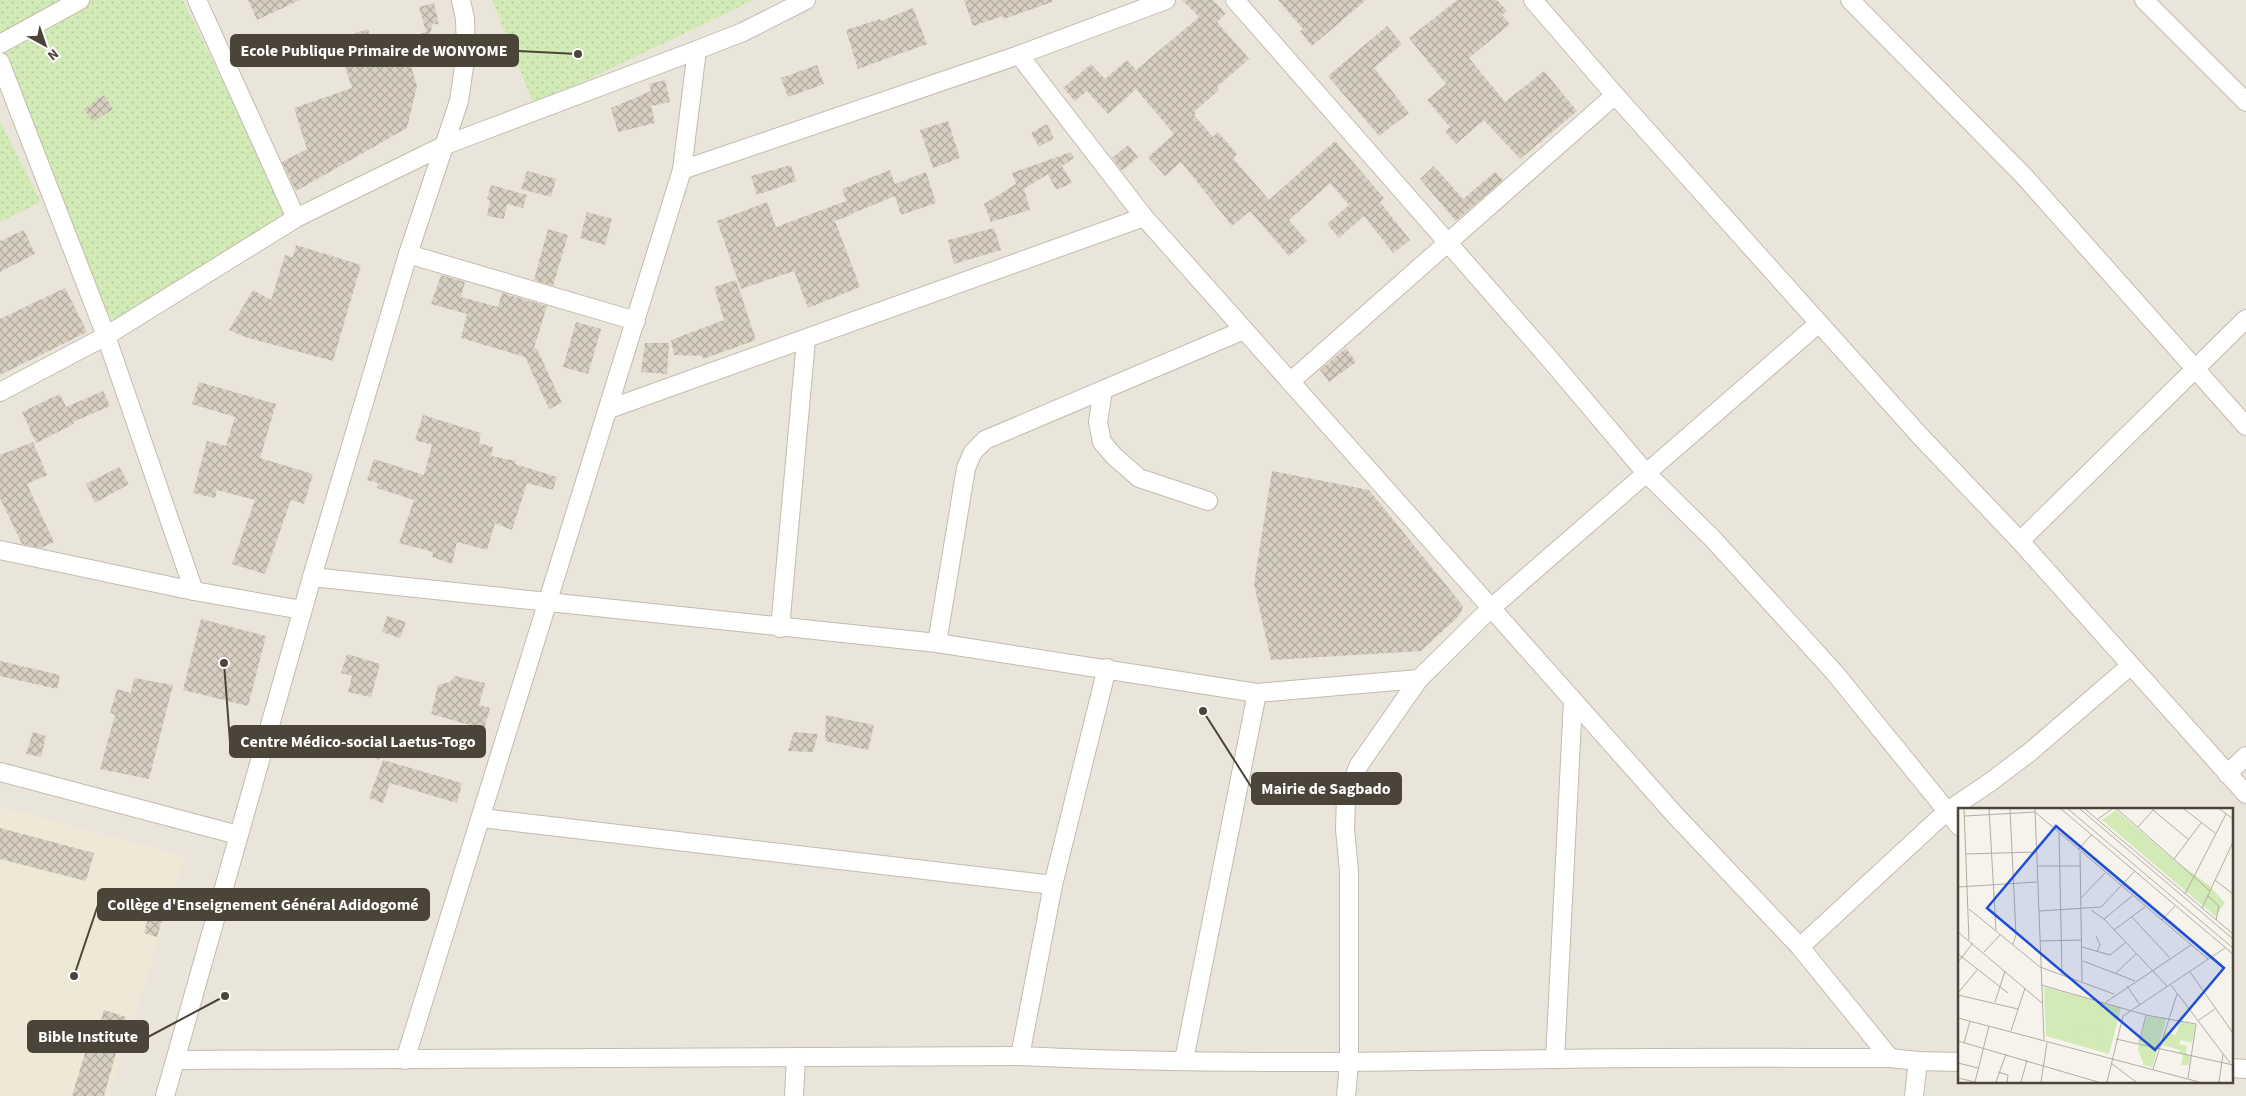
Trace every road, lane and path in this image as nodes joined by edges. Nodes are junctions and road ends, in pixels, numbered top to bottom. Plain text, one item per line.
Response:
1 (80, 0) edge
2 (196, 0) edge
3 (461, 0) edge
4 (806, 0) edge
5 (1166, 0) edge
6 (1235, 0) edge
7 (1533, 0) edge
8 (1850, 0) edge
9 (2144, 0) edge
10 (0, 44) edge
11 (697, 50) junction
12 (1018, 55) junction
13 (0, 62) edge
14 (1614, 94) junction
15 (2246, 102) edge
16 (443, 146) junction
17 (682, 170) junction
18 (1144, 217) junction
19 (296, 218) junction
20 (1447, 243) junction
21 (408, 254) junction
22 (2246, 320) edge
23 (636, 321) junction
24 (1819, 323) junction
25 (1244, 330) junction
26 (106, 336) junction
27 (806, 340) junction
28 (2194, 370) junction
29 (1290, 382) junction
30 (1103, 390) junction
31 (0, 392) edge
32 (609, 409) junction
33 (2246, 426) edge
34 (1646, 473) junction
35 (1208, 501) dead end
36 (2020, 540) junction
37 (0, 550) edge
38 (312, 577) junction
39 (194, 591) junction
40 (548, 602) junction
41 (1490, 609) junction
42 (302, 610) junction
43 (780, 628) junction
44 (937, 643) junction
45 (2130, 666) junction
46 (1107, 668) junction
47 (1419, 680) junction
48 (1257, 693) junction
49 (1573, 701) junction
50 (2246, 756) edge
51 (0, 772) edge
52 (2227, 774) junction
53 (2246, 794) edge
54 (1946, 812) junction
55 (480, 818) junction
56 (1958, 825) edge
57 (238, 835) junction
58 (1053, 885) junction
59 (1800, 946) junction
60 (1020, 1056) junction
61 (796, 1057) junction
62 (1890, 1058) junction
63 (1555, 1059) junction
64 (176, 1060) junction
65 (405, 1060) junction
66 (1184, 1060) junction
67 (1918, 1062) junction
68 (1958, 1062) edge
69 (1349, 1064) junction
70 (164, 1096) edge
71 (794, 1096) edge
72 (1346, 1096) edge
73 (1914, 1096) edge

1 - 10 street
2 - 19 street
3 - 16 street
4 - 11 street
5 - 12 street
6 - 20 street
7 - 14 street
8 - 28 street
9 - 15 street
11 - 16 street
11 - 17 street
12 - 17 street
12 - 18 street
13 - 26 street
14 - 20 street
14 - 24 street
16 - 19 street
16 - 21 street
17 - 23 street
18 - 25 street
18 - 27 street
19 - 26 street
20 - 29 street
20 - 34 street
21 - 23 street
21 - 38 street
22 - 28 street
23 - 32 street
24 - 34 street
24 - 36 street
25 - 29 street
25 - 30 street
26 - 31 street
26 - 39 street
27 - 32 street
27 - 43 street
28 - 33 street
28 - 36 street
29 - 41 street
30 - 35 street
30 - 44 street
32 - 40 street
34 - 41 street
34 - 54 street
36 - 45 street
37 - 39 street
38 - 40 street
38 - 42 street
39 - 42 street
40 - 43 street
40 - 55 street
41 - 47 street
41 - 49 street
42 - 57 street
43 - 44 street
44 - 46 street
45 - 52 street
45 - 54 street
46 - 48 street
46 - 58 street
47 - 48 street
47 - 69 street
48 - 66 street
49 - 59 street
49 - 63 street
50 - 52 street
51 - 57 street
52 - 53 street
54 - 56 street
54 - 59 street
55 - 58 street
55 - 65 street
57 - 64 street
58 - 60 street
59 - 62 street
60 - 61 street
60 - 66 street
61 - 65 street
61 - 71 street
62 - 63 street
62 - 67 street
63 - 69 street
64 - 65 street
64 - 70 street
66 - 69 street
67 - 68 street
67 - 73 street
69 - 72 street

